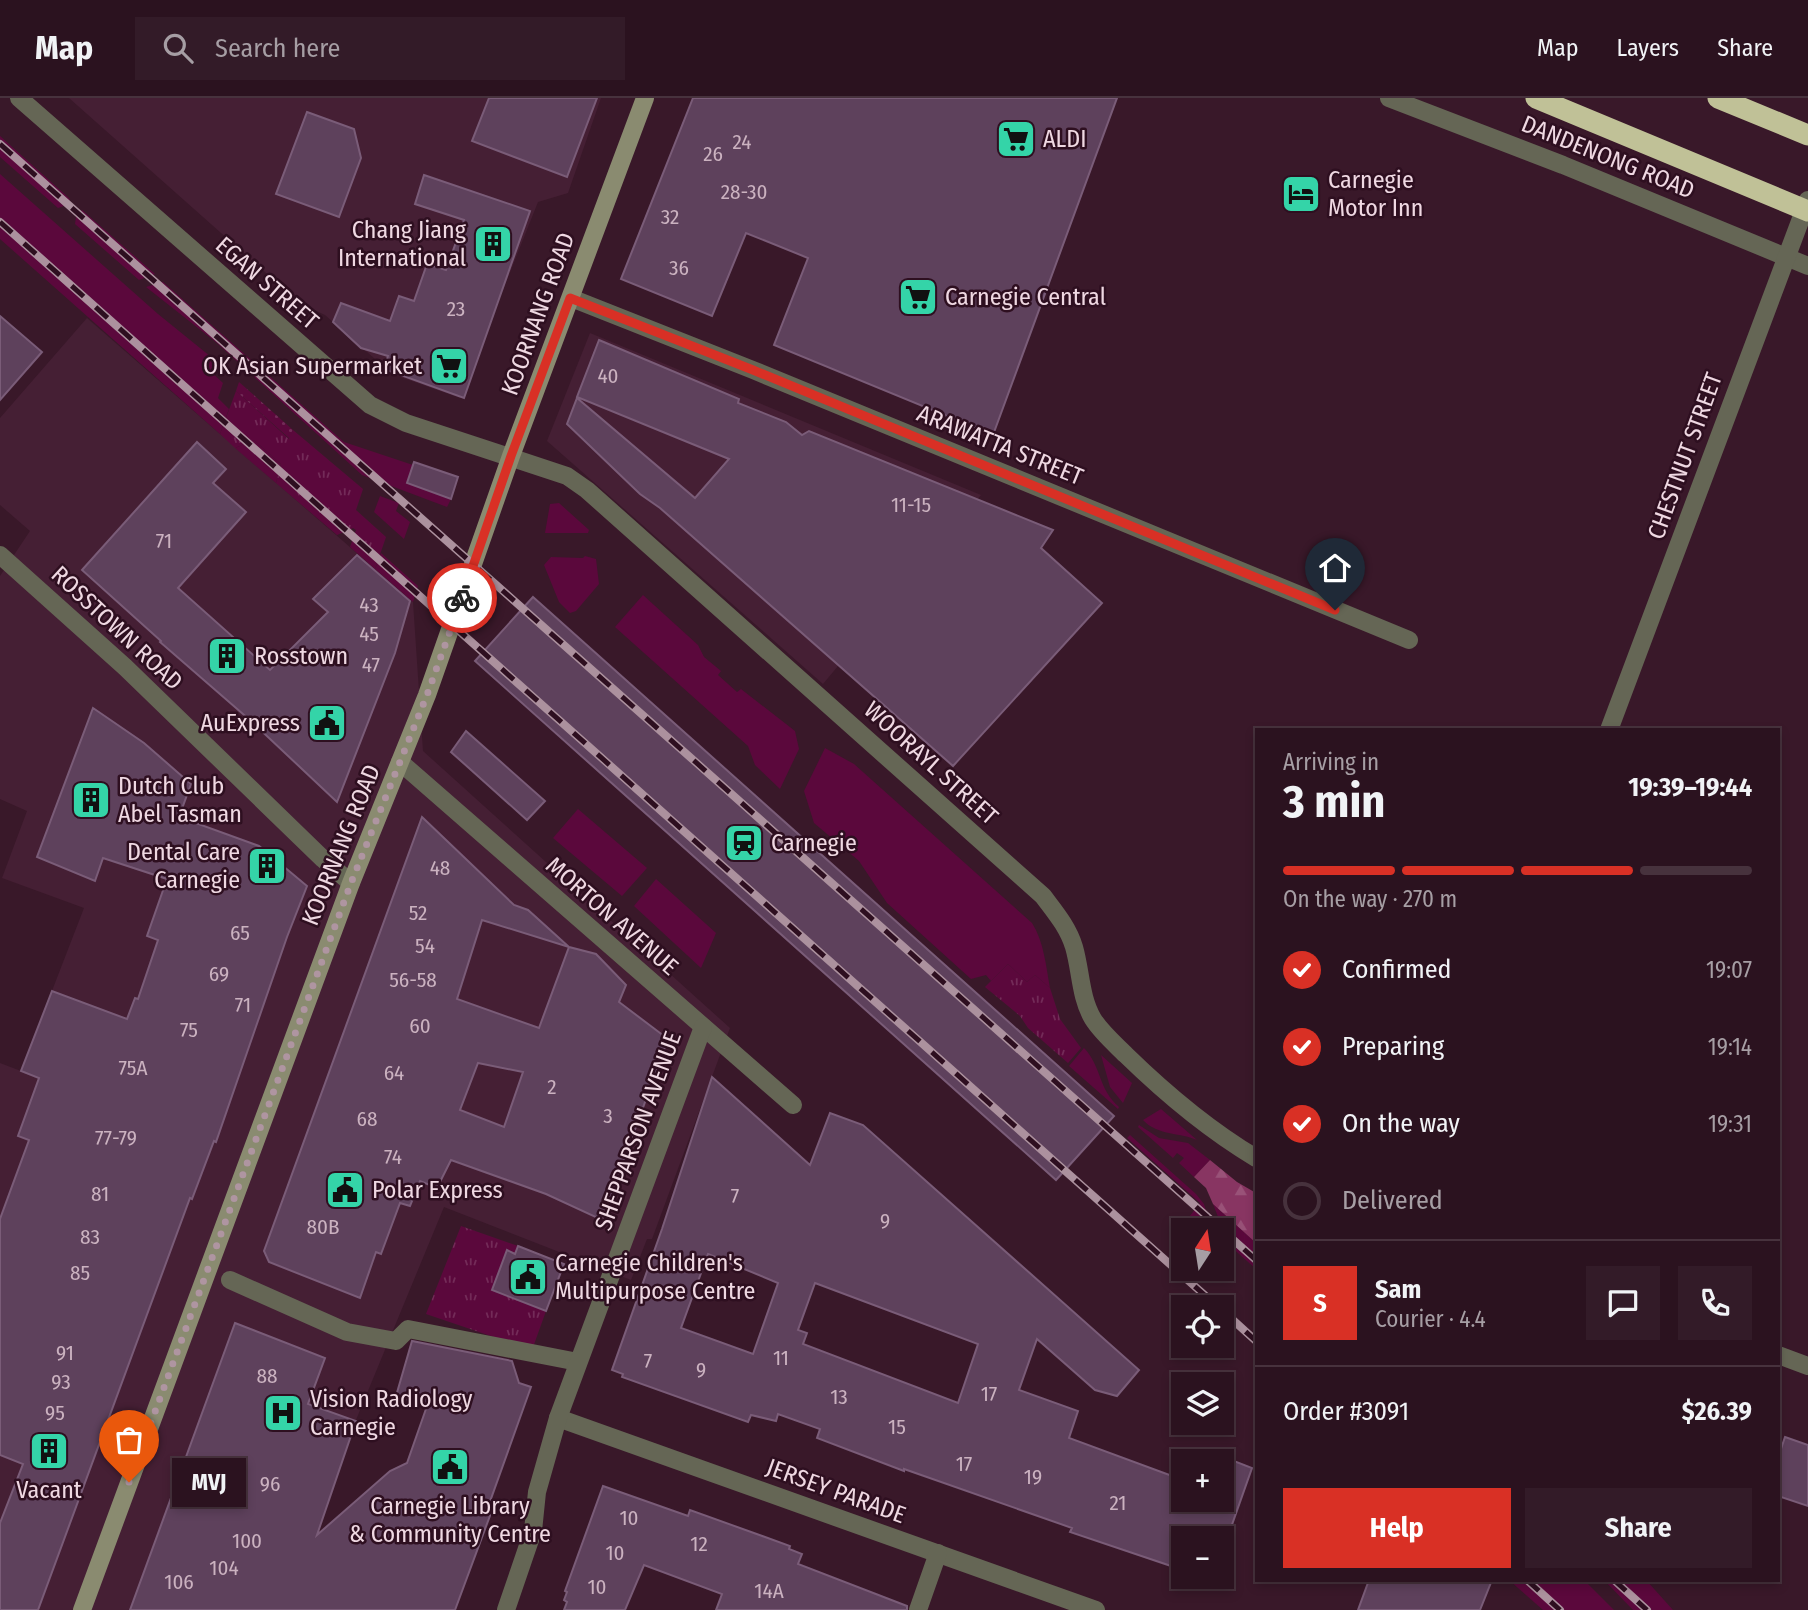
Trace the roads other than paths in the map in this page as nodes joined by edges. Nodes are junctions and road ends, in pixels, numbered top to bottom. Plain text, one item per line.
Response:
1 (19, 98) edge
2 (645, 98) edge
3 (1389, 98) edge
4 (1536, 98) edge
5 (1718, 98) edge
6 (1808, 135) edge
7 (1807, 207) edge
8 (1786, 257) junction
9 (1808, 266) edge
10 (570, 298) junction
11 (511, 456) junction
12 (4, 566) edge
13 (1409, 640) dead end
14 (1610, 728) edge
15 (400, 762) junction
16 (351, 883) junction
17 (703, 1027) junction
18 (793, 1105) dead end
19 (1255, 1157) edge
20 (230, 1280) dead end
21 (1780, 1356) edge
22 (578, 1362) junction
23 (1808, 1366) edge
24 (558, 1418) junction
25 (938, 1553) junction
26 (82, 1610) edge
27 (506, 1610) edge
28 (918, 1610) edge
29 (1096, 1610) edge

1 - 11 street, EGAN STREET
2 - 10 street, KOORNANG ROAD
3 - 8 street, DANDENONG ROAD
4 - 7 highway
5 - 6 highway
7 - 8 street, CHESTNUT STREET
8 - 9 street, DANDENONG ROAD
8 - 14 street, CHESTNUT STREET
10 - 11 street, KOORNANG ROAD
10 - 13 street, ARAWATTA STREET
11 - 15 street, KOORNANG ROAD
11 - 19 street, WOORAYL STREET
12 - 16 street, ROSSTOWN ROAD
15 - 16 street, KOORNANG ROAD
15 - 17 street, MORTON AVENUE
16 - 26 street, KOORNANG ROAD
17 - 18 street, MORTON AVENUE
17 - 22 street, SHEPPARSON AVENUE
20 - 22 street
21 - 23 street
22 - 24 street, SHEPPARSON AVENUE
24 - 25 street, JERSEY PARADE
24 - 27 street, SHEPPARSON AVENUE
25 - 28 street
25 - 29 street, JERSEY PARADE

